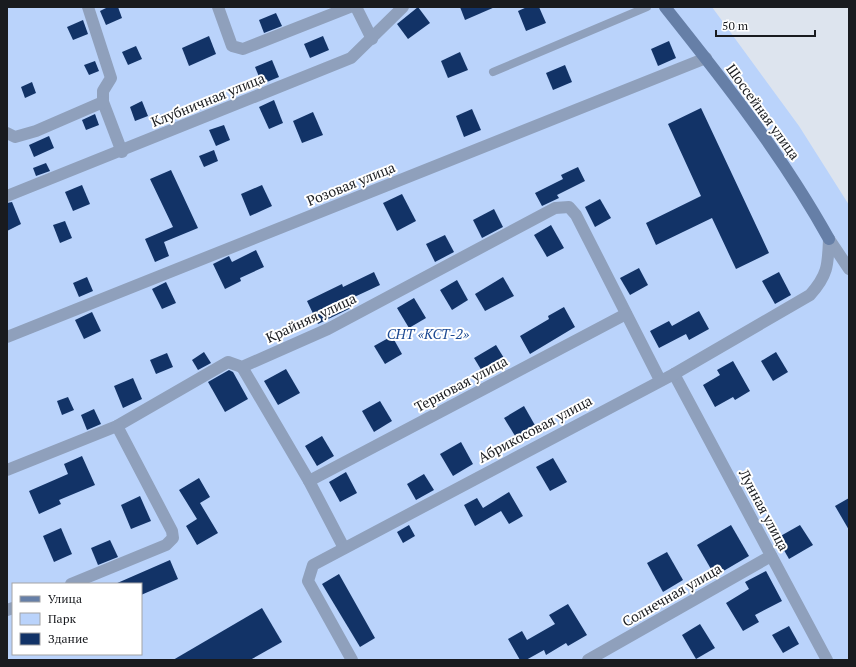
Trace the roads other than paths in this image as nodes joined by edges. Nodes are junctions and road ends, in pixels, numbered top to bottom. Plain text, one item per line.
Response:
1 (88, 7) edge
2 (218, 7) edge
3 (350, 7) edge
4 (356, 7) edge
5 (403, 7) edge
6 (647, 7) edge
7 (665, 7) edge
8 (372, 39) junction
9 (706, 58) junction
10 (493, 72) dead end
11 (103, 102) junction
12 (7, 134) edge
13 (122, 152) junction
14 (7, 196) edge
15 (829, 239) junction
16 (849, 269) edge
17 (626, 314) junction
18 (7, 337) edge
19 (242, 367) junction
20 (674, 374) junction
21 (660, 380) junction
22 (117, 426) junction
23 (7, 470) edge
24 (309, 481) junction
25 (344, 548) junction
26 (771, 556) junction
27 (73, 583) edge
28 (352, 660) edge
29 (588, 660) edge
30 (826, 660) edge

1 - 11 street
2 - 3 street
4 - 8 street
5 - 8 street, Клубничная улица
6 - 10 lane
7 - 9 street, Шоссейная улица
8 - 13 street, Клубничная улица
9 - 15 street, Шоссейная улица
9 - 18 street, Розовая улица
11 - 12 street
11 - 13 street
13 - 14 street, Клубничная улица
15 - 16 street
15 - 20 street, Абрикосовая улица
17 - 19 street, Крайняя улица
17 - 21 street
17 - 24 street, Терновая улица
19 - 22 street
19 - 24 street
20 - 21 street, Абрикосовая улица
20 - 26 street, Лунная улица
21 - 25 street, Абрикосовая улица
22 - 23 street
22 - 27 street
24 - 25 street
25 - 28 street, Абрикосовая улица
26 - 29 street, Солнечная улица
26 - 30 street, Лунная улица

